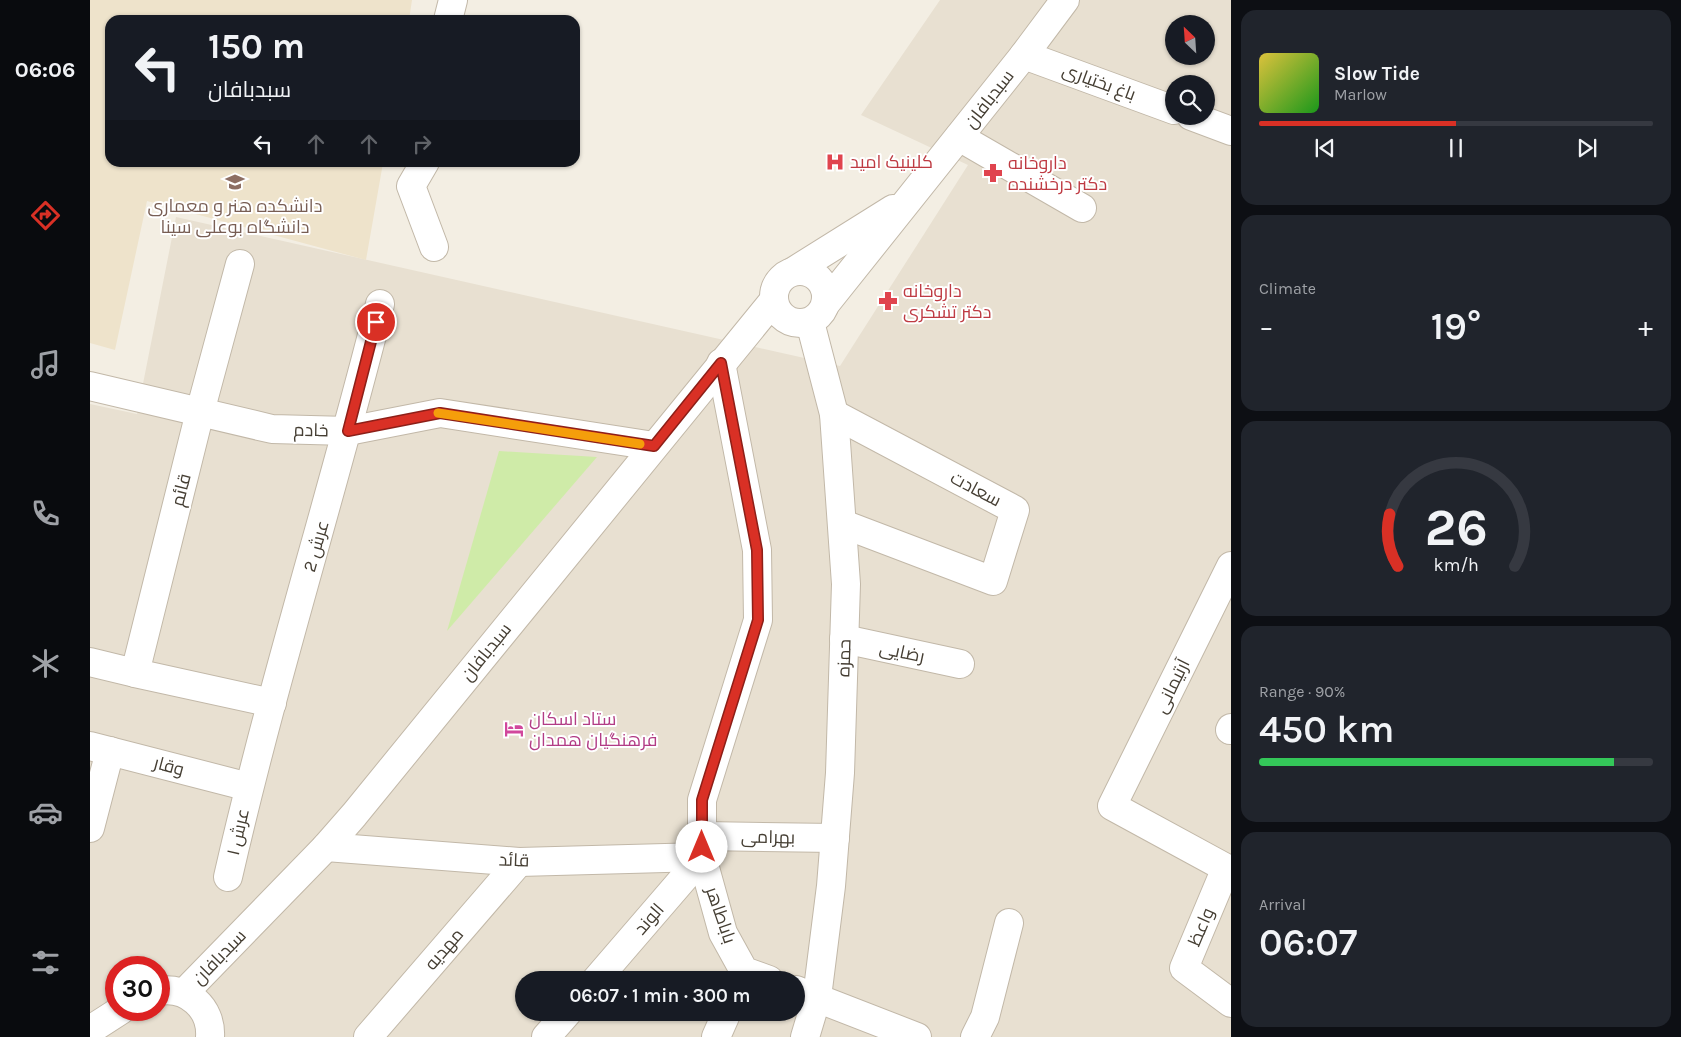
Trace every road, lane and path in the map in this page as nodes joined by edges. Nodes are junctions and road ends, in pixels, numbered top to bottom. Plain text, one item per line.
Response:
1 (453, 0) edge
2 (1065, 0) edge
3 (449, 15) edge
4 (1024, 55) junction
5 (1165, 107) edge
6 (1215, 125) edge
7 (1231, 131) edge
8 (960, 137) junction
9 (422, 167) edge
10 (911, 197) junction
11 (1082, 208) dead end
12 (434, 247) dead end
13 (240, 264) dead end
14 (794, 271) junction
15 (774, 300) junction
16 (380, 304) dead end
17 (818, 312) junction
18 (721, 363) junction
19 (90, 386) edge
20 (200, 412) junction
21 (834, 414) junction
22 (348, 431) junction
23 (654, 446) junction
24 (842, 524) junction
25 (1231, 566) edge
26 (844, 639) junction
27 (90, 662) edge
28 (960, 664) dead end
29 (135, 673) junction
30 (272, 703) junction
31 (100, 748) edge
32 (249, 787) junction
33 (1112, 806) joint
34 (90, 828) edge
35 (835, 838) junction
36 (326, 847) junction
37 (702, 847) junction
38 (519, 862) junction
39 (1228, 863) edge
40 (228, 877) dead end
41 (1009, 923) dead end
42 (603, 971) edge
43 (747, 971) edge
44 (172, 992) edge
45 (806, 994) edge
46 (1231, 1003) edge
47 (105, 1020) edge
48 (560, 1021) edge
49 (723, 1021) edge
50 (90, 1030) edge
51 (210, 1037) edge
52 (368, 1037) edge
53 (546, 1037) edge
54 (716, 1037) edge
55 (805, 1037) edge
56 (917, 1037) edge
57 (975, 1037) edge

1 - 3 street
2 - 4 street, سبدبافان
4 - 5 street, باغ بختیاری
4 - 8 street, سبدبافان
6 - 7 street
8 - 10 street, سبدبافان
8 - 11 street
9 - 12 street
10 - 14 street, سبدبافان
10 - 17 street, سبدبافان
13 - 20 street, قائم
14 - 15 street
14 - 17 street
15 - 17 street
15 - 18 street, سبدبافان
16 - 22 street, عرش 2
17 - 21 street, حمزه
18 - 23 street, سبدبافان
18 - 37 street, باباطاهر
19 - 20 street, خادم
20 - 22 street, خادم
20 - 29 street, قائم
21 - 24 street, حمزه
21 - 24 street, سعادت
22 - 23 street, خادم
22 - 30 street, عرش 2
23 - 36 street, سبدبافان
24 - 26 street, حمزه
25 - 33 street, آرتیمانی
26 - 28 street, رضایی
26 - 35 street, حمزه
27 - 29 street
29 - 30 street
30 - 32 street, عرش 2
31 - 32 street, وقار
31 - 34 street
32 - 40 street, عرش ۱
33 - 39 street, واعظ
35 - 37 street, بهرامی
35 - 45 street, حمزه
36 - 38 street, قائد
36 - 44 street, سبدبافان
37 - 38 street, قائد
37 - 42 street, الوند
37 - 43 street, باباطاهر
38 - 52 street, مهدیه
39 - 46 street, واعظ
41 - 57 street
44 - 51 street
45 - 55 street, حمزه
45 - 56 street
47 - 50 street
48 - 53 street
49 - 54 street

